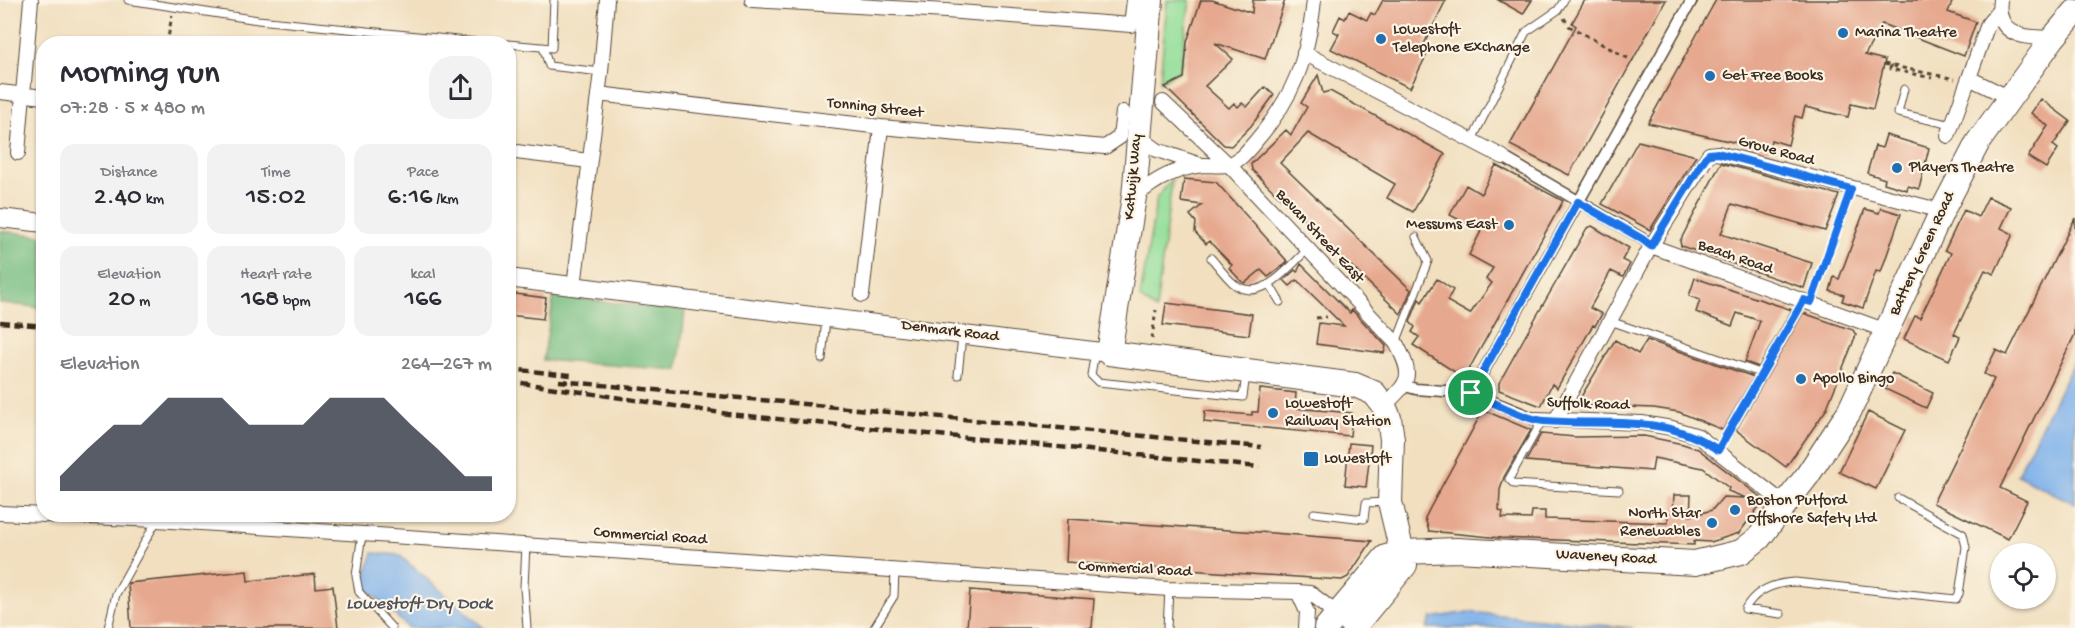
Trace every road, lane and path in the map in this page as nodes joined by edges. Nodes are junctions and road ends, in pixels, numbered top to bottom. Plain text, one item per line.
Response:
1 (31, 0) edge
2 (128, 0) edge
3 (554, 0) edge
4 (607, 0) edge
5 (752, 0) edge
6 (1134, 0) edge
7 (1151, 0) edge
8 (1314, 0) edge
9 (1564, 0) edge
10 (1692, 0) edge
11 (1999, 5) edge
12 (173, 8) junction
13 (1558, 10) junction
14 (2075, 12) edge
15 (168, 36) edge
16 (417, 36) edge
17 (2053, 38) junction
18 (516, 45) edge
19 (543, 47) junction
20 (1304, 53) junction
21 (1633, 61) dead end
22 (1884, 63) dead end
23 (601, 72) junction
24 (1969, 80) junction
25 (1904, 89) dead end
26 (0, 92) edge
27 (23, 94) junction
28 (598, 94) junction
29 (36, 96) edge
30 (2008, 97) junction
31 (1163, 102) dead end
32 (1123, 112) dead end
33 (882, 127) junction
34 (1950, 131) joint
35 (1138, 136) junction
36 (1472, 140) junction
37 (516, 152) edge
38 (18, 153) dead end
39 (1503, 157) joint
40 (589, 160) junction
41 (1203, 165) junction
42 (1229, 165) junction
43 (1851, 189) junction
44 (1134, 197) junction
45 (1578, 202) junction
46 (1942, 211) junction
47 (0, 218) edge
48 (36, 222) edge
49 (1416, 237) dead end
50 (1651, 246) junction
51 (1308, 249) junction
52 (1211, 258) dead end
53 (516, 279) edge
54 (1270, 285) junction
55 (573, 286) junction
56 (862, 295) dead end
57 (1807, 301) junction
58 (1281, 302) dead end
59 (1156, 310) dead end
60 (826, 317) junction
61 (1327, 317) dead end
62 (1316, 318) dead end
63 (1608, 321) junction
64 (1887, 331) junction
65 (962, 334) junction
66 (1396, 343) junction
67 (1102, 352) junction
68 (822, 358) dead end
69 (1150, 359) junction
70 (1246, 371) junction
71 (1763, 374) junction
72 (958, 375) dead end
73 (1405, 386) junction
74 (1471, 393) junction
75 (1384, 406) junction
76 (1544, 420) junction
77 (1718, 450) junction
78 (1619, 490) dead end
79 (1898, 498) dead end
80 (1390, 502) junction
81 (1786, 505) junction
82 (0, 513) edge
83 (1314, 513) dead end
84 (36, 515) edge
85 (156, 522) edge
86 (186, 522) edge
87 (362, 534) junction
88 (526, 545) junction
89 (1404, 552) junction
90 (895, 570) junction
91 (1169, 589) junction
92 (1298, 592) junction
93 (1781, 614) dead end
94 (1343, 624) edge
95 (108, 628) edge
96 (392, 628) edge
97 (527, 628) edge
98 (874, 628) edge
99 (1167, 628) edge
100 (1306, 628) edge

1 - 27 street
2 - 12 lane
3 - 19 lane
4 - 23 street
5 - 6 street
7 - 35 highway, Katwijk Way
8 - 20 street
9 - 13 lane
10 - 45 street
11 - 17 street
11 - 24 street
12 - 15 path
12 - 16 lane
13 - 21 path
13 - 36 lane
14 - 17 highway, Battery Green Road
17 - 30 highway, Battery Green Road
18 - 19 lane
19 - 23 lane
20 - 36 street
20 - 42 street
22 - 24 path
23 - 28 street
24 - 30 street
24 - 34 street
25 - 34 lane
26 - 27 street
27 - 29 street
27 - 38 street
28 - 33 street, Tonning Street
28 - 40 street
30 - 46 highway, Battery Green Road
31 - 42 street, Bevan Street East
32 - 33 street, Tonning Street
33 - 56 street
35 - 41 street
35 - 44 highway, Katwijk Way
36 - 39 street
37 - 40 street
39 - 45 street, Beach Road
40 - 55 street
41 - 42 street
41 - 44 street
42 - 51 street, Bevan Street East
43 - 46 street, Grove Road
43 - 50 street, Grove Road
43 - 57 lane
44 - 67 highway, Katwijk Way
45 - 50 street, Beach Road
45 - 74 street
46 - 64 highway, Battery Green Road
47 - 48 street
49 - 66 lane
50 - 57 street, Beach Road
50 - 63 street, Grove Road
51 - 54 lane
51 - 66 street, Bevan Street East
52 - 54 lane
53 - 55 street, Denmark Road
54 - 58 lane
55 - 60 street, Denmark Road
57 - 64 street, Beach Road
57 - 71 lane
59 - 69 path
60 - 65 street, Denmark Road
60 - 68 lane
61 - 62 path
63 - 71 lane
63 - 76 street, Grove Road
64 - 81 highway, Battery Green Road
65 - 67 street, Denmark Road
65 - 72 lane
66 - 73 street, Bevan Street East
67 - 69 highway, Denmark Road
67 - 70 lane
69 - 70 highway, Denmark Road
70 - 75 highway, Denmark Road
71 - 77 lane
73 - 74 street, Suffolk Road
73 - 75 street
74 - 76 street, Suffolk Road
75 - 80 highway
76 - 77 street, Suffolk Road
76 - 78 lane
77 - 81 street, Suffolk Road
79 - 93 lane
80 - 83 lane
80 - 89 highway
81 - 89 highway, Waveney Road
82 - 84 street, Commercial Road
85 - 95 lane
86 - 87 street, Commercial Road
87 - 88 street, Commercial Road
87 - 96 lane
88 - 90 street, Commercial Road
88 - 97 lane
89 - 94 highway
90 - 91 street, Commercial Road
90 - 98 lane
91 - 92 street, Commercial Road
91 - 99 lane
92 - 94 street, Commercial Road
92 - 100 street

